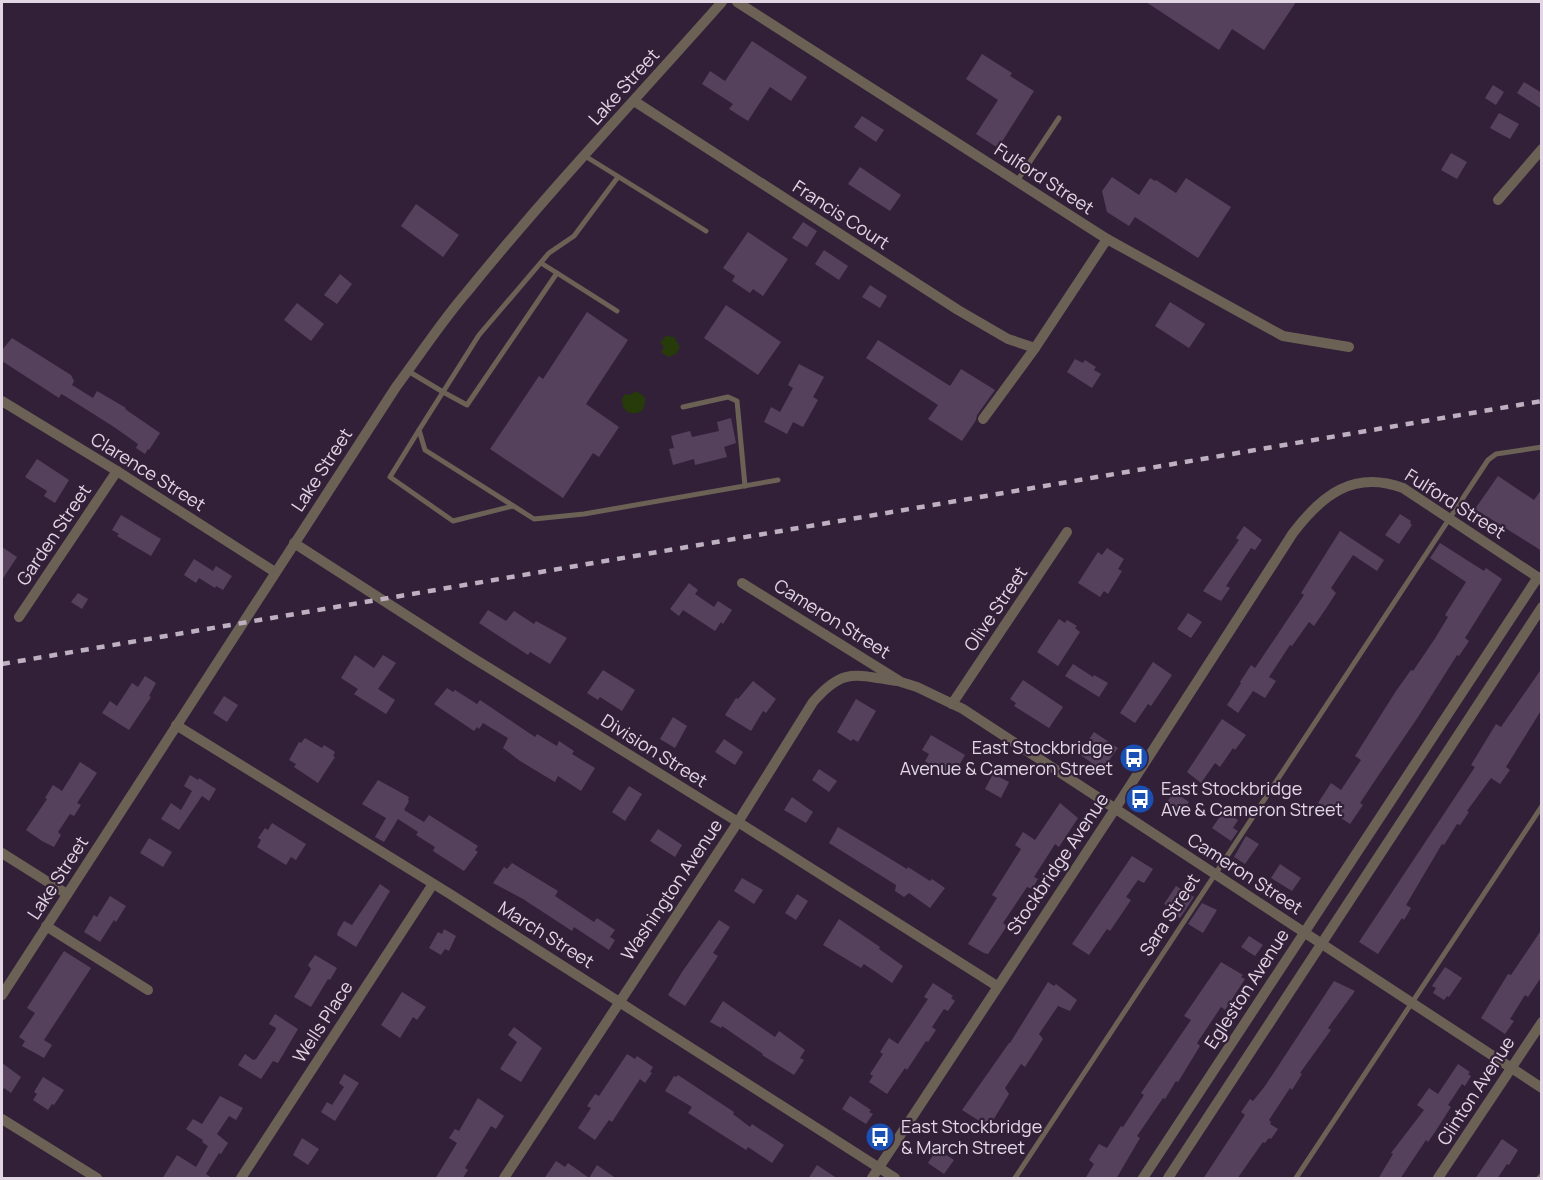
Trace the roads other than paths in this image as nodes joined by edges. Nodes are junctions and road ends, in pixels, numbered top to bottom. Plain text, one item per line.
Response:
1 (722, 2) edge
2 (737, 2) edge
3 (634, 101) junction
4 (1059, 118) dead end
5 (1542, 148) edge
6 (585, 156) junction
7 (618, 177) junction
8 (1017, 181) junction
9 (1498, 200) dead end
10 (706, 231) dead end
11 (1107, 239) junction
12 (540, 263) junction
13 (557, 273) junction
14 (617, 311) dead end
15 (1349, 347) dead end
16 (1035, 348) junction
17 (408, 371) junction
18 (443, 392) junction
19 (2, 401) edge
20 (683, 407) dead end
21 (983, 419) dead end
22 (419, 430) junction
23 (1542, 447) edge
24 (117, 471) junction
25 (778, 480) dead end
26 (745, 486) junction
27 (1343, 488) joint
28 (513, 506) junction
29 (1449, 518) junction
30 (1067, 532) dead end
31 (294, 543) junction
32 (275, 573) junction
33 (1540, 579) edge
34 (742, 583) dead end
35 (1542, 607) edge
36 (19, 617) dead end
37 (901, 682) junction
38 (952, 704) junction
39 (176, 725) junction
40 (1422, 754) junction
41 (1439, 765) junction
42 (1542, 806) edge
43 (1115, 809) junction
44 (738, 822) junction
45 (2, 853) edge
46 (1215, 874) junction
47 (433, 884) junction
48 (67, 894) junction
49 (46, 926) junction
50 (1305, 931) junction
51 (1323, 943) junction
52 (997, 986) junction
53 (148, 990) dead end
54 (2, 995) edge
55 (618, 1001) junction
56 (1412, 1003) junction
57 (1542, 1022) edge
58 (1511, 1067) junction
59 (1542, 1088) edge
60 (1186, 1113) junction
61 (2, 1119) edge
62 (1204, 1125) junction
63 (879, 1168) junction
64 (97, 1179) edge
65 (241, 1179) edge
66 (504, 1179) edge
67 (872, 1179) edge
68 (896, 1179) edge
69 (1015, 1179) edge
70 (1143, 1179) edge
71 (1168, 1179) edge
72 (1296, 1179) edge
73 (1438, 1179) edge

1 - 3 street, Lake Street
2 - 8 street, Fulford Street
3 - 6 street, Lake Street
3 - 16 street, Francis Court
4 - 8 lane
5 - 9 street
6 - 7 lane
6 - 17 street, Lake Street
7 - 10 lane
7 - 12 lane
8 - 11 street, Fulford Street
11 - 15 street, Fulford Street
11 - 16 street
12 - 13 lane
12 - 18 lane
13 - 14 lane
13 - 18 lane
16 - 21 street
17 - 18 lane
17 - 31 street, Lake Street
18 - 22 lane
19 - 24 street, Clarence Street
20 - 26 lane
22 - 28 lane
22 - 28 lane
23 - 29 lane, Sara Street
24 - 32 street, Clarence Street
24 - 36 street, Garden Street
25 - 26 lane
26 - 28 lane
27 - 29 street, Fulford Street
27 - 43 street, Stockbridge Avenue
29 - 33 street, Fulford Street
29 - 46 lane, Sara Street
30 - 38 street, Olive Street
31 - 32 street, Lake Street
31 - 44 street, Division Street
32 - 39 street, Lake Street
33 - 40 street, Egleston Avenue
34 - 37 street, Cameron Street
35 - 41 street
37 - 38 street, Cameron Street
37 - 44 street, Washington Avenue
38 - 43 street, Cameron Street
39 - 47 street, March Street
39 - 48 street, Lake Street
40 - 41 street
40 - 50 street, Egleston Avenue
41 - 51 street
42 - 56 lane
43 - 46 street, Cameron Street
43 - 52 street, Stockbridge Avenue
44 - 52 street, Division Street
44 - 55 street, Washington Avenue
45 - 48 street
46 - 50 street, Cameron Street
46 - 69 lane, Sara Street
47 - 55 street, March Street
47 - 65 street, Wells Place
48 - 49 street, Lake Street
49 - 53 street
49 - 54 street, Lake Street
50 - 51 street, Cameron Street
50 - 60 street, Egleston Avenue
51 - 56 street, Cameron Street
51 - 62 street
52 - 63 street, Stockbridge Avenue
55 - 63 street, March Street
55 - 66 street, Washington Avenue
56 - 58 street, Cameron Street
56 - 72 lane
57 - 58 street, Clinton Avenue
58 - 59 street, Cameron Street
58 - 73 street, Clinton Avenue
60 - 62 street
60 - 70 street, Egleston Avenue
61 - 64 street
62 - 71 street
63 - 67 street, Stockbridge Avenue
63 - 68 street, March Street

